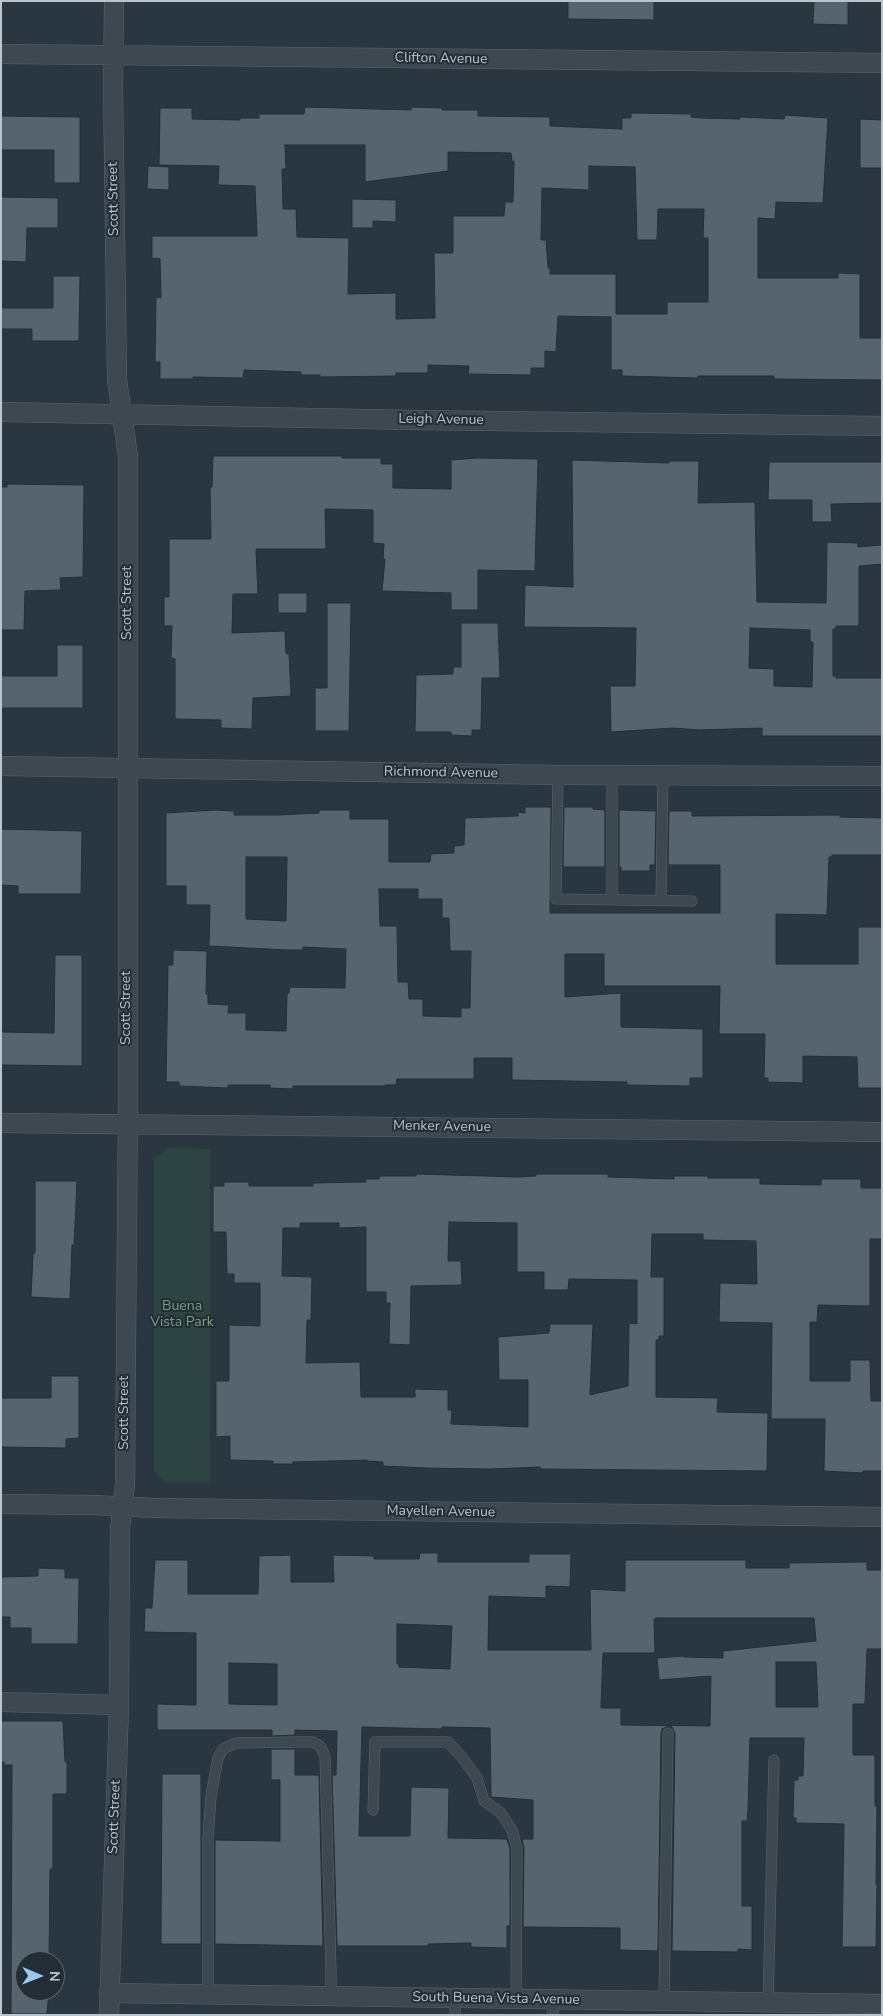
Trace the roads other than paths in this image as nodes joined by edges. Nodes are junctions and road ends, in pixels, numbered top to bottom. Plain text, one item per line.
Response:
1 (114, 1) edge
2 (1, 54) edge
3 (113, 56) junction
4 (882, 63) edge
5 (1, 412) edge
6 (121, 414) junction
7 (882, 426) edge
8 (1, 766) edge
9 (128, 767) junction
10 (558, 775) junction
11 (612, 775) junction
12 (662, 776) junction
13 (882, 776) edge
14 (612, 900) junction
15 (661, 901) junction
16 (692, 901) dead end
17 (1, 1123) edge
18 (127, 1123) junction
19 (882, 1132) edge
20 (1, 1504) edge
21 (122, 1507) junction
22 (882, 1517) edge
23 (1, 1702) edge
24 (119, 1705) junction
25 (668, 1733) dead end
26 (774, 1760) dead end
27 (373, 1810) dead end
28 (110, 1993) junction
29 (208, 1994) junction
30 (330, 1997) junction
31 (516, 2000) junction
32 (664, 2002) junction
33 (768, 2003) junction
34 (882, 2004) edge
35 (455, 2007) edge
36 (553, 2008) edge
37 (807, 2009) edge
38 (855, 2009) edge
39 (109, 2015) edge

1 - 3 street, Scott Street
2 - 3 street, Clifton Avenue
3 - 4 street, Clifton Avenue
3 - 6 street, Scott Street
5 - 6 street, Leigh Avenue
6 - 7 street, Leigh Avenue
6 - 9 street, Scott Street
8 - 9 street, Richmond Avenue
9 - 10 street, Richmond Avenue
9 - 18 street, Scott Street
10 - 11 street, Richmond Avenue
10 - 14 lane
11 - 12 street, Richmond Avenue
11 - 14 lane
12 - 13 street, Richmond Avenue
12 - 15 lane
14 - 15 lane
15 - 16 lane
17 - 18 street, Menker Avenue
18 - 19 street, Menker Avenue
18 - 21 street, Scott Street
20 - 21 street, Mayellen Avenue
21 - 22 street, Mayellen Avenue
21 - 24 street, Scott Street
23 - 24 street
24 - 28 street, Scott Street
25 - 32 lane
26 - 33 lane
27 - 31 lane
28 - 29 street, South Buena Vista Avenue
28 - 39 street, Scott Street
29 - 30 street, South Buena Vista Avenue
29 - 30 lane
30 - 35 street, South Buena Vista Avenue
31 - 35 street, South Buena Vista Avenue
31 - 36 street, South Buena Vista Avenue
32 - 33 street, South Buena Vista Avenue
32 - 36 street, South Buena Vista Avenue
33 - 37 street, South Buena Vista Avenue
34 - 38 street, South Buena Vista Avenue
37 - 38 street, South Buena Vista Avenue

